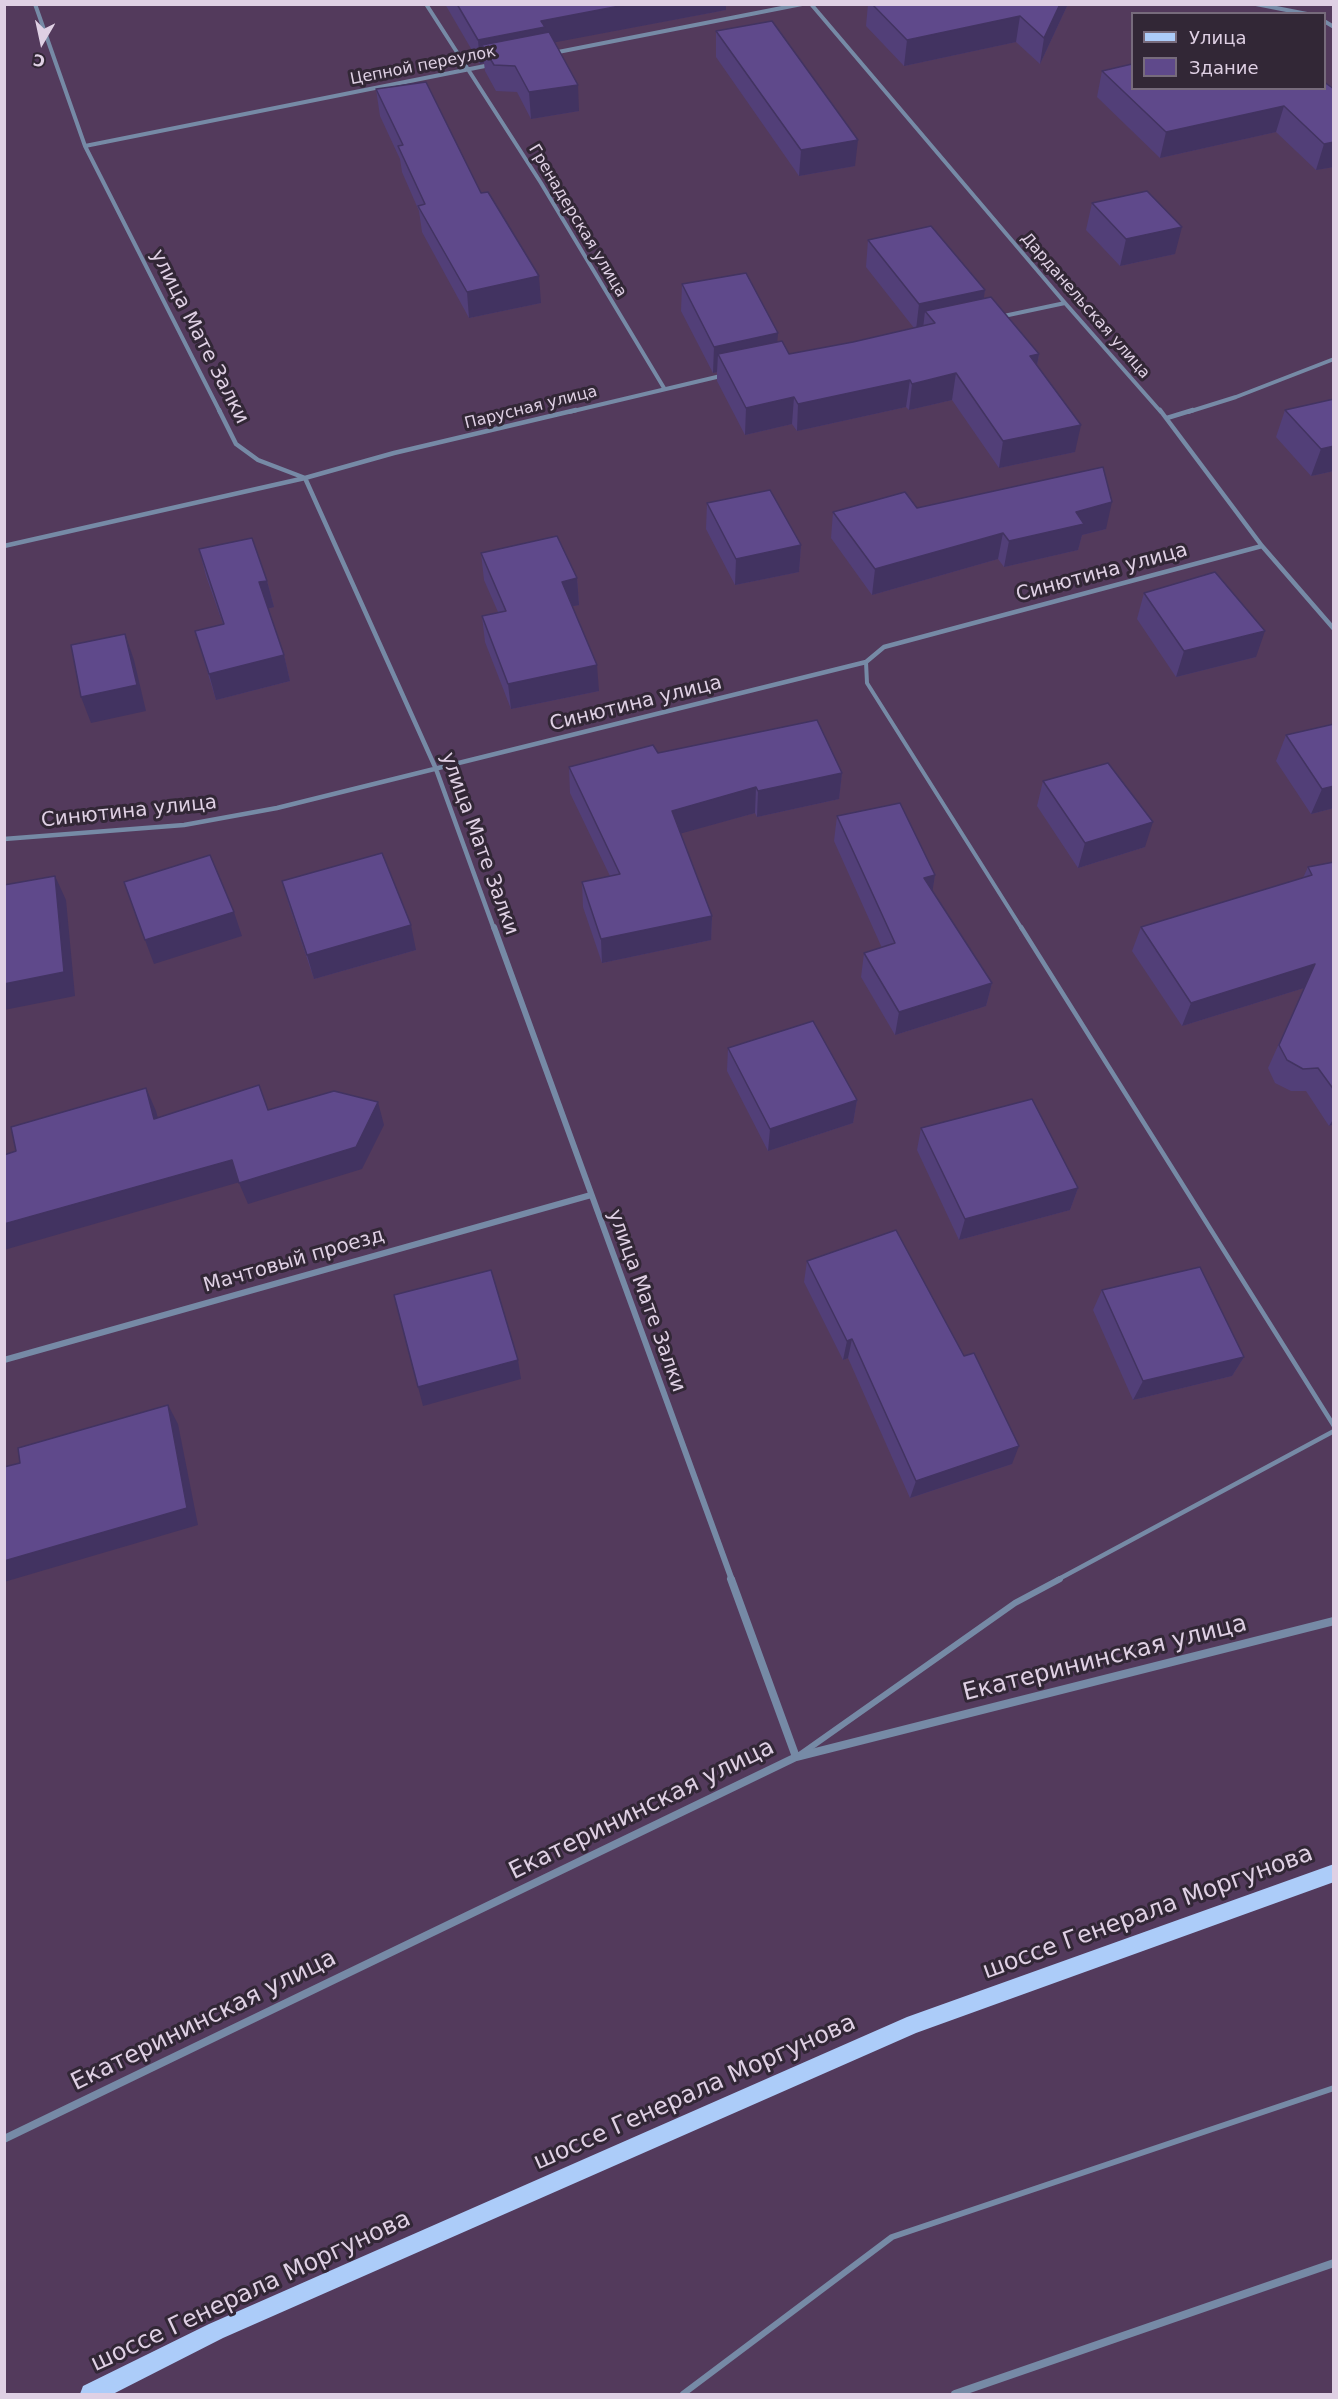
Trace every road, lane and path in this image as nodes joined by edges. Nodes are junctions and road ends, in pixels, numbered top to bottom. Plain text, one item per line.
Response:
1 (35, 4) edge
2 (426, 4) edge
3 (802, 4) edge
4 (811, 4) edge
5 (1256, 4) edge
6 (1297, 12) edge
7 (547, 54) edge
8 (501, 63) edge
9 (466, 69) junction
10 (84, 146) junction
11 (1065, 303) junction
12 (996, 317) edge
13 (1334, 360) edge
14 (732, 374) edge
15 (664, 388) junction
16 (1167, 418) junction
17 (305, 478) junction
18 (4, 546) edge
19 (1262, 546) junction
20 (1334, 629) edge
21 (866, 662) junction
22 (436, 769) junction
23 (4, 839) edge
24 (591, 1195) junction
25 (4, 1360) edge
26 (1334, 1426) edge
27 (1334, 1431) edge
28 (1334, 1621) edge
29 (796, 1757) junction
30 (1334, 1873) edge
31 (1334, 2088) edge
32 (4, 2139) edge
33 (1334, 2263) edge
34 (91, 2394) edge
35 (683, 2394) edge
36 (955, 2394) edge

1 - 10 street, улица Мате Залки
2 - 9 street, Гренадерская улица
3 - 7 street
4 - 11 street, Дарданельская улица
5 - 6 street
8 - 9 street, Цепной переулок
9 - 10 street, Цепной переулок
9 - 15 street, Гренадерская улица
10 - 17 street, улица Мате Залки
11 - 12 street
11 - 16 street, Дарданельская улица
13 - 16 street
14 - 15 street, Парусная улица
15 - 17 street, Парусная улица
16 - 19 street, Дарданельская улица
17 - 18 street, Парусная улица
17 - 22 street, улица Мате Залки
19 - 20 street, Дарданельская улица
19 - 21 street, Синютина улица
21 - 22 street, Синютина улица
21 - 26 lane
22 - 23 street, Синютина улица
22 - 24 street, улица Мате Залки
24 - 25 street, Мачтовый проезд
24 - 29 street, улица Мате Залки
27 - 29 lane
28 - 29 street, Екатерининская улица
29 - 32 street, Екатерининская улица
30 - 34 main road, шоссе Генерала Моргунова
31 - 35 lane
33 - 36 street

